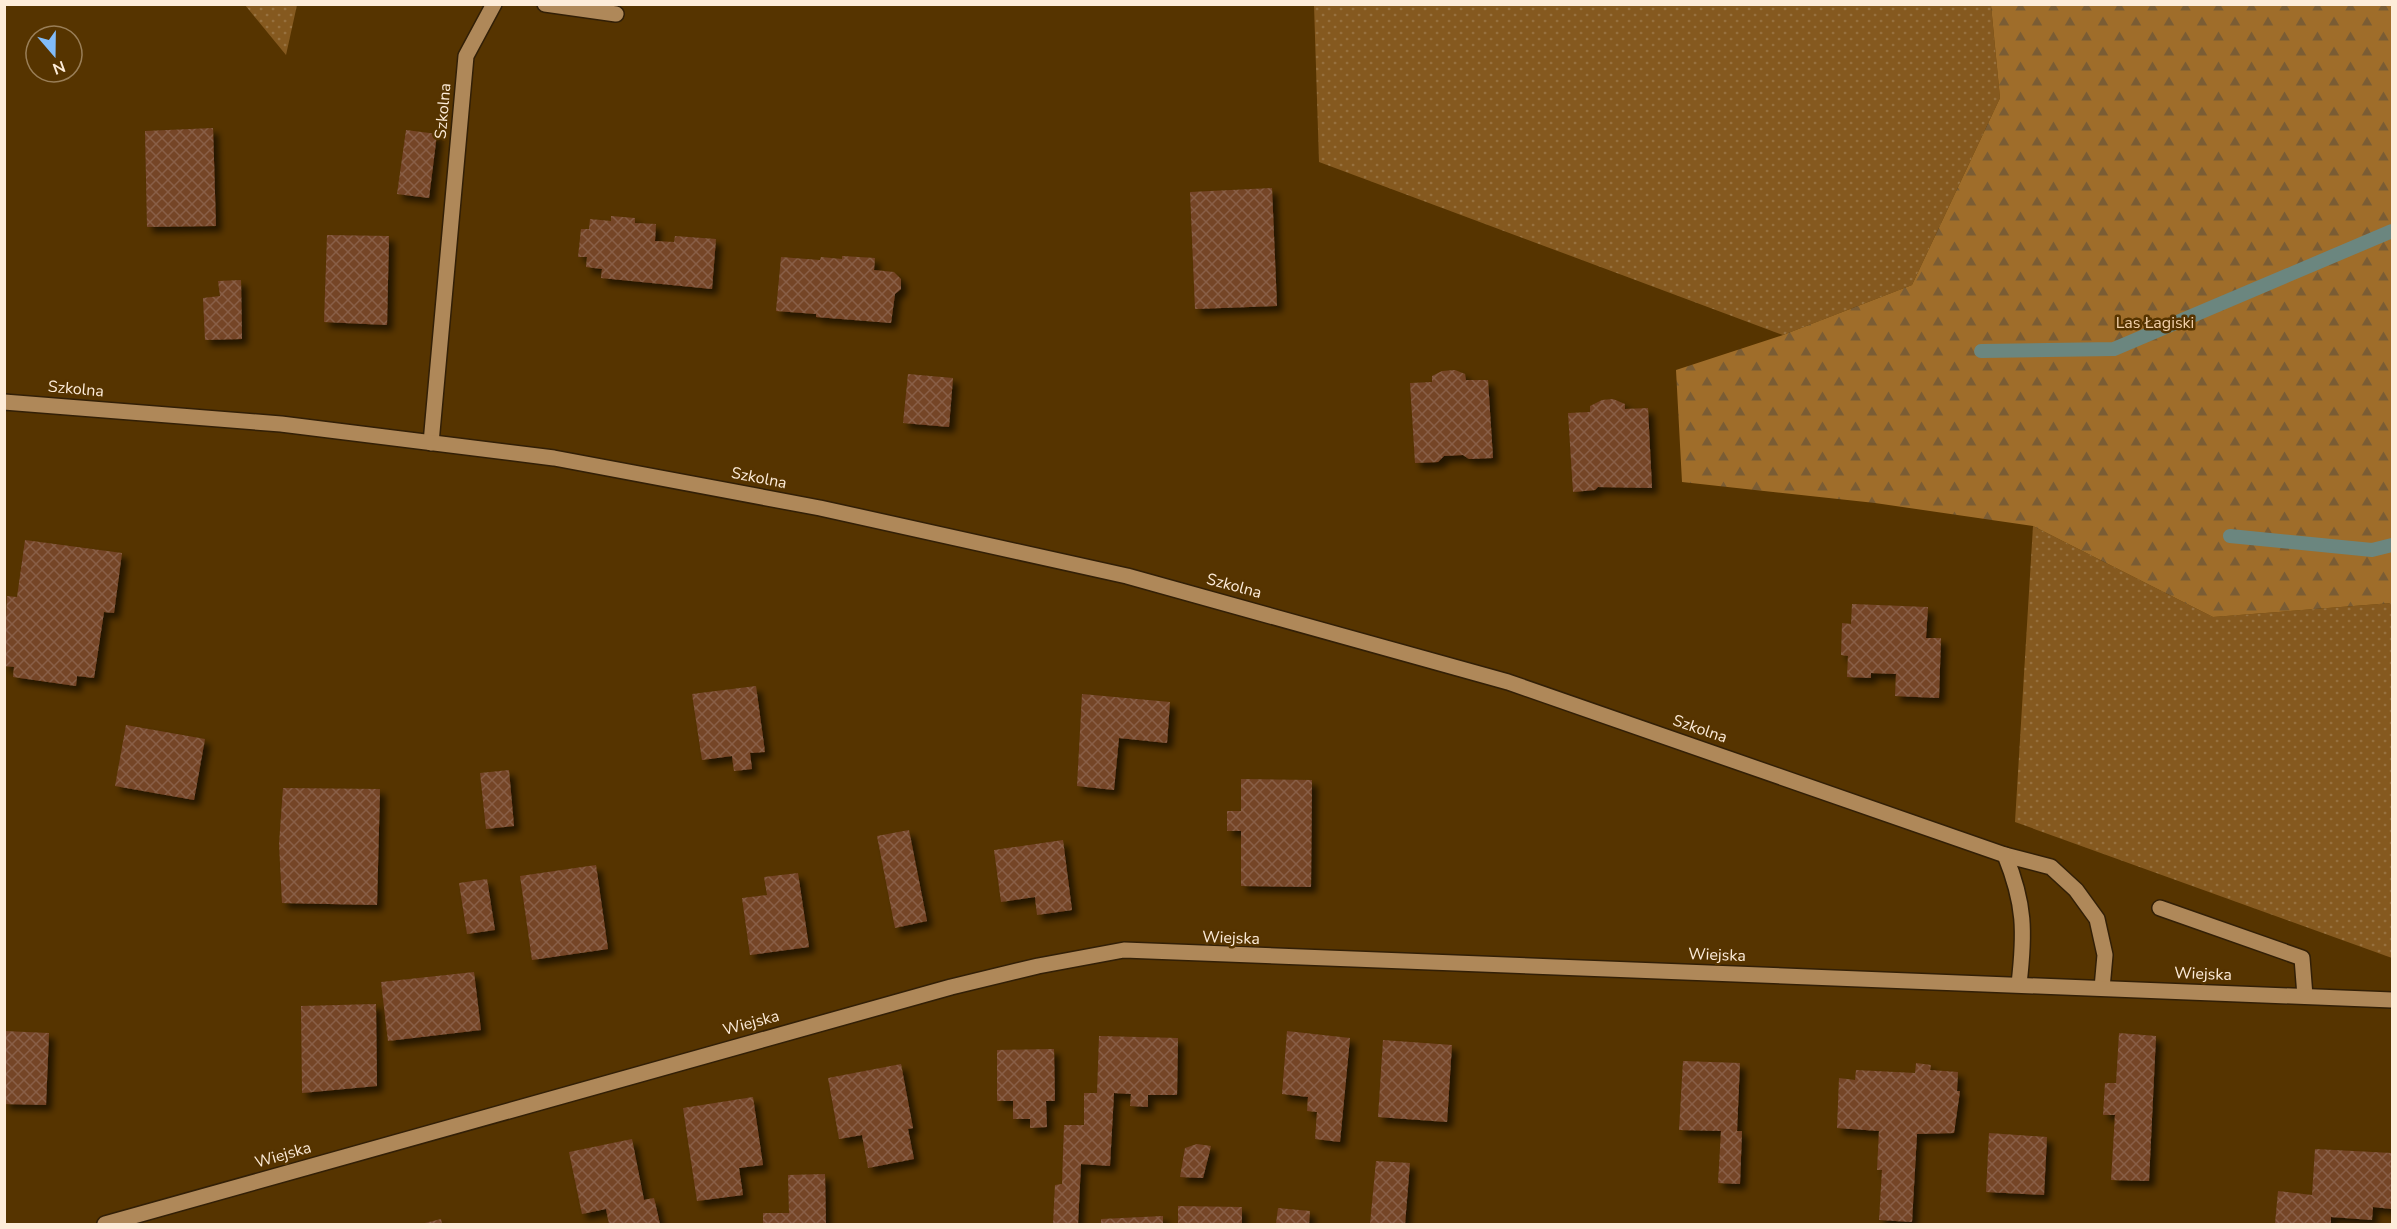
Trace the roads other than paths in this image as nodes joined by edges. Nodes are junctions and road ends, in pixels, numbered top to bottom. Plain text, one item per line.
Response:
1 (494, 4) edge
2 (545, 4) edge
3 (616, 14) dead end
4 (4, 402) edge
5 (431, 442) junction
6 (2005, 855) junction
7 (2160, 908) dead end
8 (2019, 984) junction
9 (2102, 988) junction
10 (2305, 996) junction
11 (2392, 1000) edge
12 (105, 1224) edge

1 - 5 street, Szkolna
2 - 3 street
4 - 5 street, Szkolna
5 - 6 street, Szkolna
6 - 8 street
6 - 9 street, Szkolna
7 - 10 street
8 - 9 street, Wiejska
8 - 12 street, Wiejska
9 - 10 street, Wiejska
10 - 11 street, Wiejska

